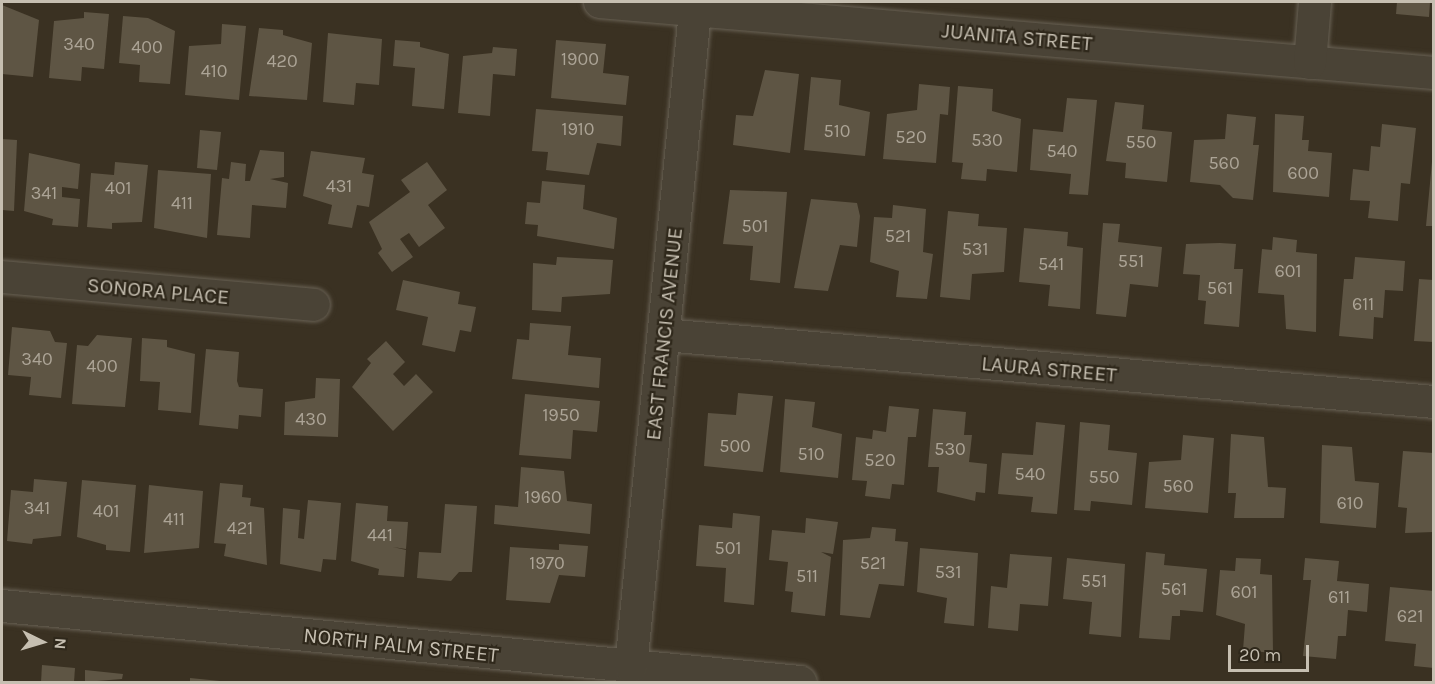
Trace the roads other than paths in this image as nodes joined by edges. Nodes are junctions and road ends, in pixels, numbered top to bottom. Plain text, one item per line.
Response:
1 (600, 2) edge
2 (1315, 2) edge
3 (696, 6) edge
4 (1310, 63) junction
5 (1434, 74) edge
6 (2, 277) edge
7 (314, 305) dead end
8 (664, 335) junction
9 (1434, 402) edge
10 (2, 606) edge
11 (632, 667) junction
12 (800, 682) edge

1 - 3 street, JUANITA STREET
2 - 4 street
3 - 4 street, JUANITA STREET
3 - 8 street, EAST FRANCIS AVENUE
4 - 5 street, JUANITA STREET
6 - 7 street, SONORA PLACE
8 - 9 street, LAURA STREET
8 - 11 street, EAST FRANCIS AVENUE
10 - 11 street, NORTH PALM STREET
11 - 12 street, NORTH PALM STREET

